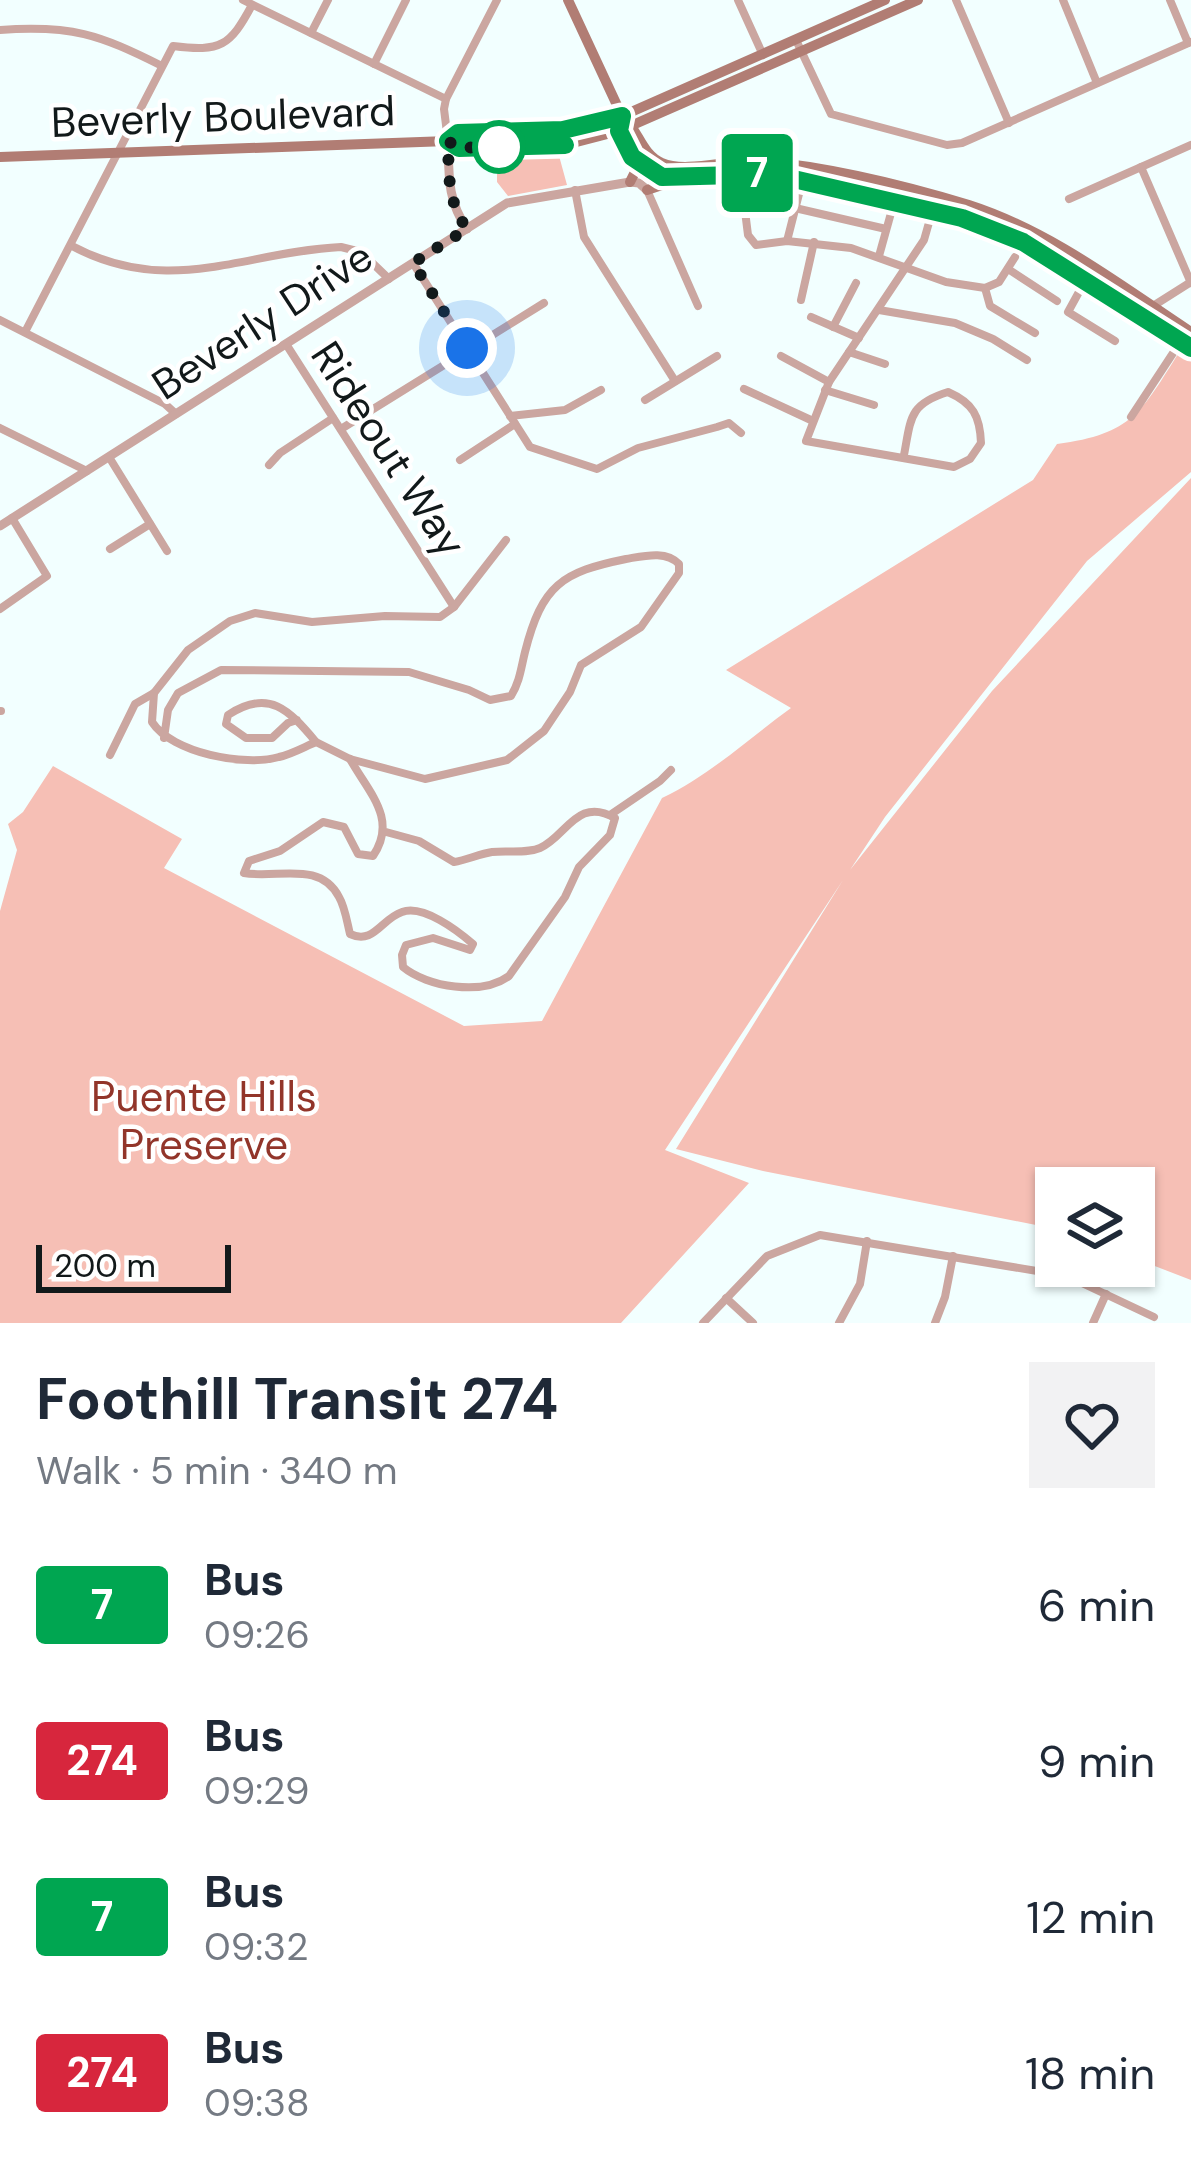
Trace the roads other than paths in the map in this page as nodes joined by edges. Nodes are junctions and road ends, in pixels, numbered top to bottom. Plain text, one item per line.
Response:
1 (328, 0) edge
2 (406, 0) edge
3 (497, 0) edge
4 (568, 0) edge
5 (738, 0) edge
6 (849, 0) edge
7 (885, 0) edge
8 (918, 0) edge
9 (956, 0) edge
10 (1063, 0) edge
11 (1169, 0) edge
12 (248, 2) edge
13 (854, 13) junction
14 (860, 26) junction
15 (0, 30) edge
16 (311, 33) junction
17 (1190, 43) edge
18 (799, 46) junction
19 (762, 54) junction
20 (374, 64) junction
21 (162, 66) junction
22 (768, 67) junction
23 (1097, 83) junction
24 (446, 99) junction
25 (622, 116) junction
26 (1009, 122) junction
27 (633, 126) junction
28 (619, 131) junction
29 (448, 141) junction
30 (1191, 145) edge
31 (119, 153) junction
32 (0, 157) edge
33 (639, 164) junction
34 (732, 166) junction
35 (1141, 167) junction
36 (677, 180) junction
37 (639, 185) junction
38 (742, 187) dead end
39 (575, 190) junction
40 (799, 194) dead end
41 (1069, 199) dead end
42 (934, 204) junction
43 (892, 207) junction
44 (795, 208) junction
45 (467, 229) junction
46 (886, 229) junction
47 (787, 241) junction
48 (814, 242) junction
49 (72, 246) junction
50 (879, 256) junction
51 (1016, 257) dead end
52 (413, 263) junction
53 (908, 269) junction
54 (1008, 269) junction
55 (388, 279) junction
56 (1085, 281) junction
57 (1191, 282) edge
58 (856, 283) dead end
59 (985, 288) junction
60 (801, 300) dead end
61 (1057, 301) dead end
62 (544, 303) dead end
63 (698, 306) dead end
64 (1153, 306) junction
65 (879, 310) junction
66 (811, 316) dead end
67 (1144, 319) junction
68 (0, 320) edge
69 (833, 327) junction
70 (25, 332) junction
71 (1035, 333) dead end
72 (859, 338) junction
73 (1115, 341) dead end
74 (1188, 341) edge
75 (286, 344) junction
76 (467, 348) junction
77 (849, 352) junction
78 (717, 356) dead end
79 (782, 356) dead end
80 (1027, 360) dead end
81 (885, 364) dead end
82 (675, 381) junction
83 (827, 386) junction
84 (744, 389) dead end
85 (601, 390) dead end
86 (645, 400) dead end
87 (874, 405) dead end
88 (176, 414) junction
89 (1132, 417) dead end
90 (334, 418) junction
91 (513, 420) junction
92 (813, 421) junction
93 (0, 428) edge
94 (340, 429) junction
95 (741, 433) dead end
96 (904, 455) junction
97 (109, 457) junction
98 (460, 460) dead end
99 (268, 465) dead end
100 (87, 471) junction
101 (12, 518) junction
102 (150, 524) junction
103 (0, 526) edge
104 (506, 540) dead end
105 (110, 548) dead end
106 (167, 551) dead end
107 (454, 607) junction
108 (0, 610) edge
109 (154, 693) junction
110 (297, 720) junction
111 (164, 737) junction
112 (316, 742) junction
113 (110, 755) dead end
114 (350, 759) junction
115 (671, 770) dead end
116 (610, 815) junction
117 (386, 832) junction
118 (866, 1241) junction
119 (952, 1256) junction
120 (1106, 1294) junction
121 (726, 1298) junction
122 (1154, 1317) dead end
123 (703, 1323) edge
124 (752, 1323) edge
125 (839, 1323) edge
126 (935, 1323) edge
127 (1093, 1323) edge

1 - 16 street
2 - 20 street
3 - 24 street
4 - 25 main road
5 - 19 street
6 - 13 street
7 - 13 main road, Beverly Boulevard
8 - 14 main road, Beverly Boulevard
9 - 26 street
10 - 23 street
11 - 17 street
12 - 16 street
12 - 21 street
13 - 14 street
13 - 18 main road, Beverly Boulevard
14 - 18 main road, Beverly Boulevard
15 - 21 street
16 - 20 street
17 - 23 street
18 - 19 main road, Beverly Boulevard
18 - 22 main road, Beverly Boulevard
18 - 26 street
19 - 22 street
19 - 25 main road, Beverly Boulevard
20 - 24 street
21 - 31 street
22 - 27 main road, Beverly Boulevard
23 - 26 street
24 - 29 street
25 - 27 main road
25 - 28 main road
25 - 29 main road, Beverly Boulevard
27 - 28 main road, Beverly Boulevard
27 - 34 main road
28 - 29 main road, Beverly Boulevard
28 - 33 main road
29 - 31 main road, Beverly Boulevard
29 - 45 street
30 - 35 street
31 - 32 main road, Beverly Boulevard
31 - 49 street
33 - 36 main road
33 - 37 main road
34 - 36 main road
34 - 42 main road
34 - 43 main road
35 - 41 street
35 - 57 street
36 - 37 main road
37 - 39 street, Beverly Drive
37 - 63 street
38 - 47 street
39 - 45 street, Beverly Drive
39 - 82 street
40 - 44 street
42 - 43 main road
42 - 53 street
42 - 56 main road
42 - 64 main road
43 - 46 street
44 - 46 street
44 - 47 street
45 - 52 street, Beverly Drive
46 - 50 street
47 - 48 street
48 - 50 street
48 - 60 street
49 - 55 street
49 - 70 street
50 - 53 street
51 - 54 street
52 - 55 street, Beverly Drive
52 - 76 street
53 - 59 street
53 - 65 street
54 - 59 street
54 - 61 street
55 - 75 street, Beverly Drive
56 - 67 main road
56 - 73 street
57 - 64 street
58 - 69 street
59 - 71 street
62 - 76 street
64 - 67 street
64 - 74 main road
65 - 72 street
65 - 80 street
66 - 69 street
67 - 74 main road
68 - 70 street
69 - 72 street
70 - 88 street
72 - 77 street
74 - 89 street
75 - 88 street, Beverly Drive
75 - 90 street, Rideout Way
76 - 91 street
76 - 94 street
77 - 81 street
77 - 83 street
78 - 82 street
79 - 83 street
82 - 86 street
83 - 87 street
83 - 92 street
84 - 92 street
85 - 91 street
88 - 97 street, Beverly Drive
90 - 94 street, Rideout Way
90 - 99 street
91 - 95 street
91 - 98 street
92 - 96 street
93 - 100 street
94 - 107 street, Rideout Way
96 - 96 street
97 - 100 street, Beverly Drive
97 - 102 street
100 - 101 street, Beverly Drive
101 - 103 street, Beverly Drive
101 - 108 street
102 - 105 street
102 - 106 street
104 - 107 street
107 - 109 street, Rideout Way
109 - 111 street
109 - 113 street, Rideout Way
110 - 110 street
110 - 112 street
111 - 112 street
111 - 114 street
112 - 114 street
114 - 117 street
115 - 116 street
116 - 117 street
116 - 117 street
118 - 119 street
118 - 121 street
118 - 125 street
119 - 120 street
119 - 126 street
120 - 122 street
120 - 127 street
121 - 123 street
121 - 124 street

